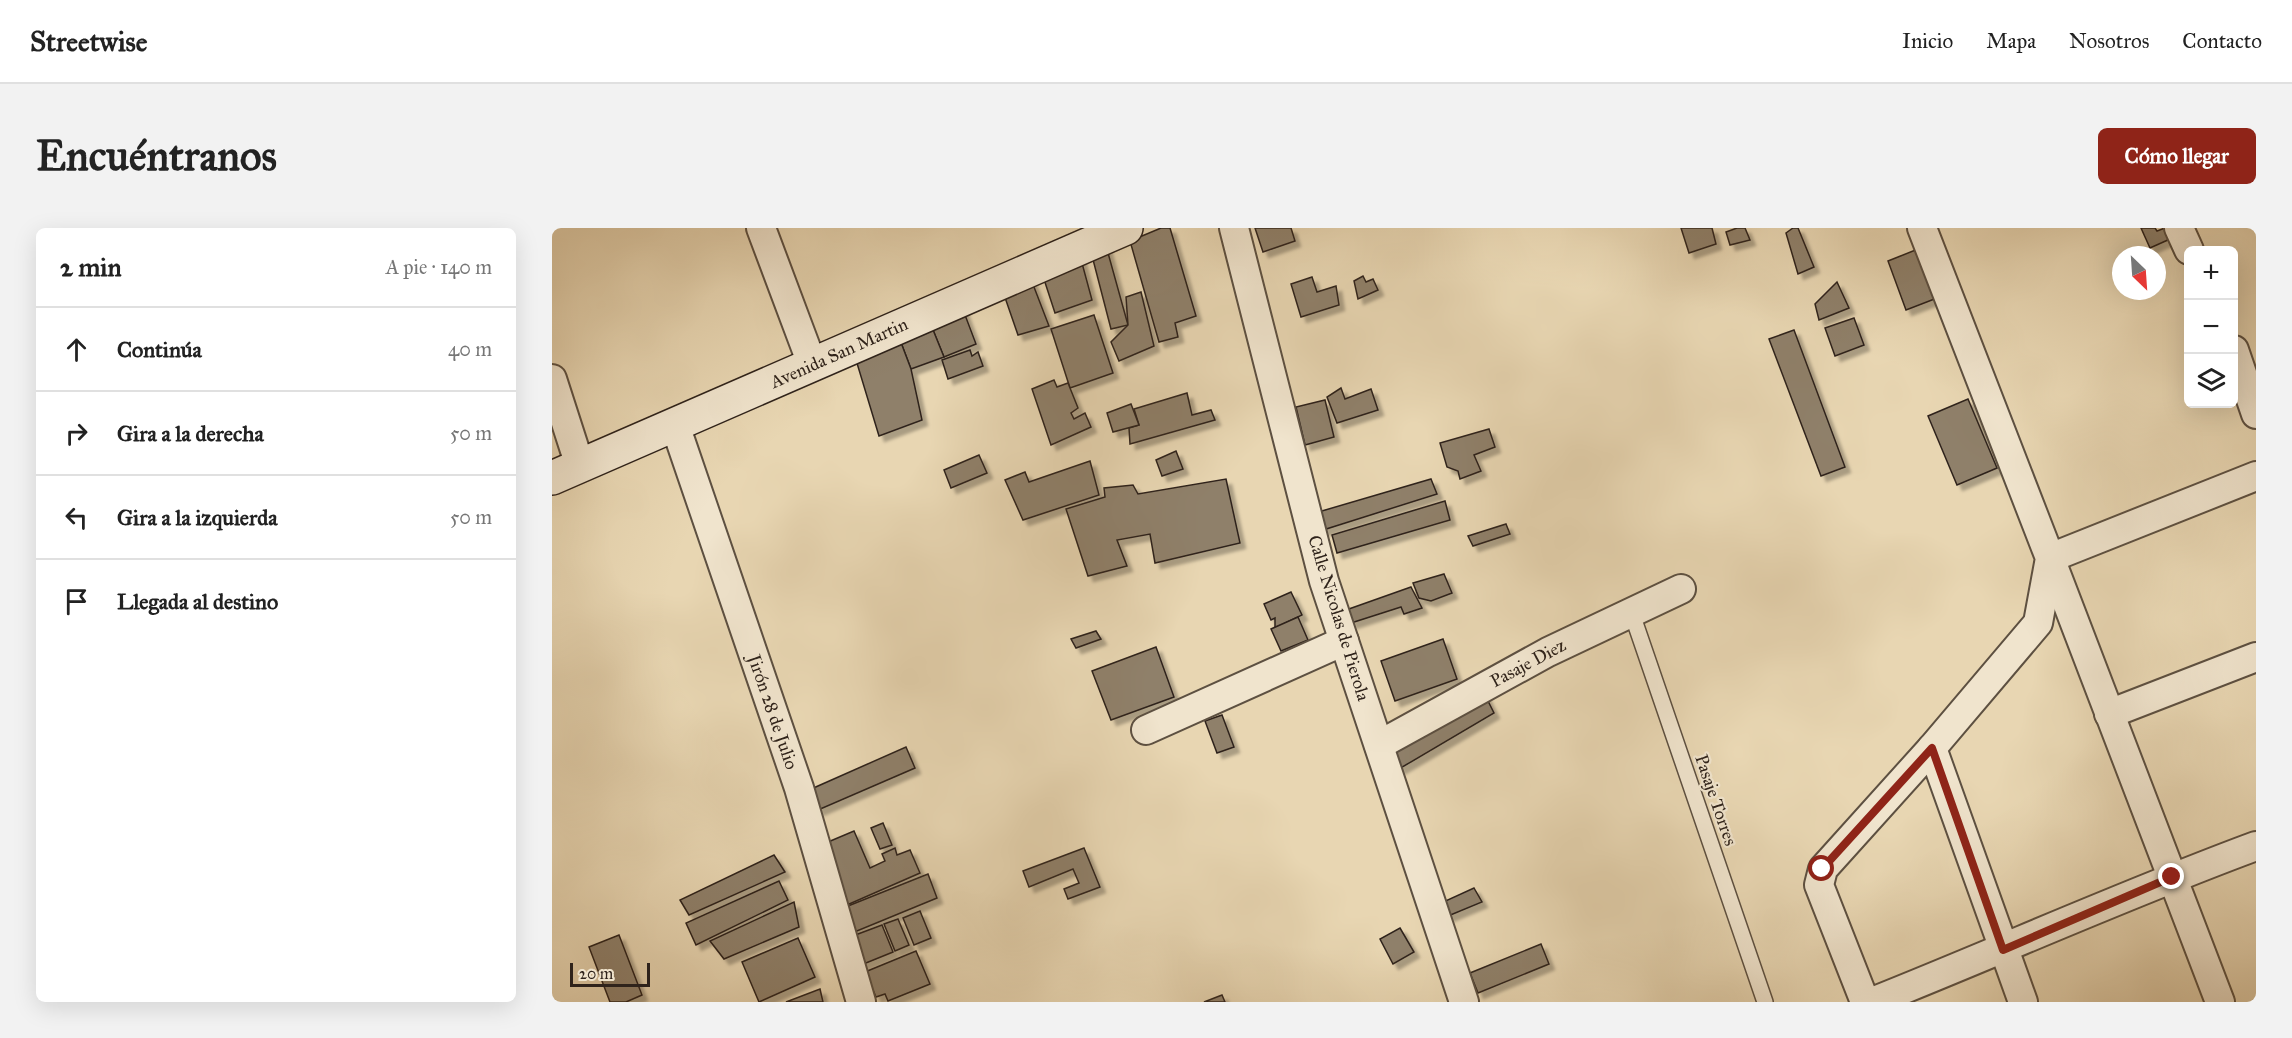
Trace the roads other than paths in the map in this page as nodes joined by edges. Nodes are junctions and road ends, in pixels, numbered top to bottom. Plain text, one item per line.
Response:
1 (761, 228) edge
2 (1126, 228) edge
3 (1234, 228) edge
4 (1922, 228) edge
5 (2179, 228) edge
6 (2187, 246) edge
7 (2235, 354) edge
8 (812, 364) junction
9 (552, 379) edge
10 (2256, 414) edge
11 (675, 425) junction
12 (566, 472) edge
13 (2256, 476) edge
14 (2050, 558) junction
15 (1681, 589) dead end
16 (1630, 611) junction
17 (1344, 641) junction
18 (2256, 657) edge
19 (2109, 714) junction
20 (1146, 730) dead end
21 (1379, 745) junction
22 (1932, 748) junction
23 (2256, 846) edge
24 (2172, 877) junction
25 (2003, 950) junction
26 (861, 1002) edge
27 (1464, 1002) edge
28 (1765, 1002) edge
29 (1864, 1002) edge
30 (1872, 1002) edge
31 (2023, 1002) edge
32 (2220, 1002) edge

1 - 8 street
2 - 8 street, Avenida San Martin
3 - 17 street, Calle Nicolas de Pierola
4 - 14 street
5 - 6 street
7 - 10 street
8 - 11 street, Avenida San Martin
9 - 12 street
11 - 12 street, Avenida San Martin
11 - 26 street, Jirón 28 de Julio
13 - 14 street
14 - 19 street
14 - 22 street
15 - 16 street, Pasaje Diez
16 - 21 street, Pasaje Diez
16 - 28 lane, Pasaje Torres
17 - 20 street
17 - 21 street, Calle Nicolas de Pierola
18 - 19 street
19 - 24 street
21 - 27 street, Calle Nicolas de Pierola
22 - 25 street
22 - 29 street
23 - 24 street
24 - 25 street
24 - 32 street
25 - 30 street
25 - 31 street

